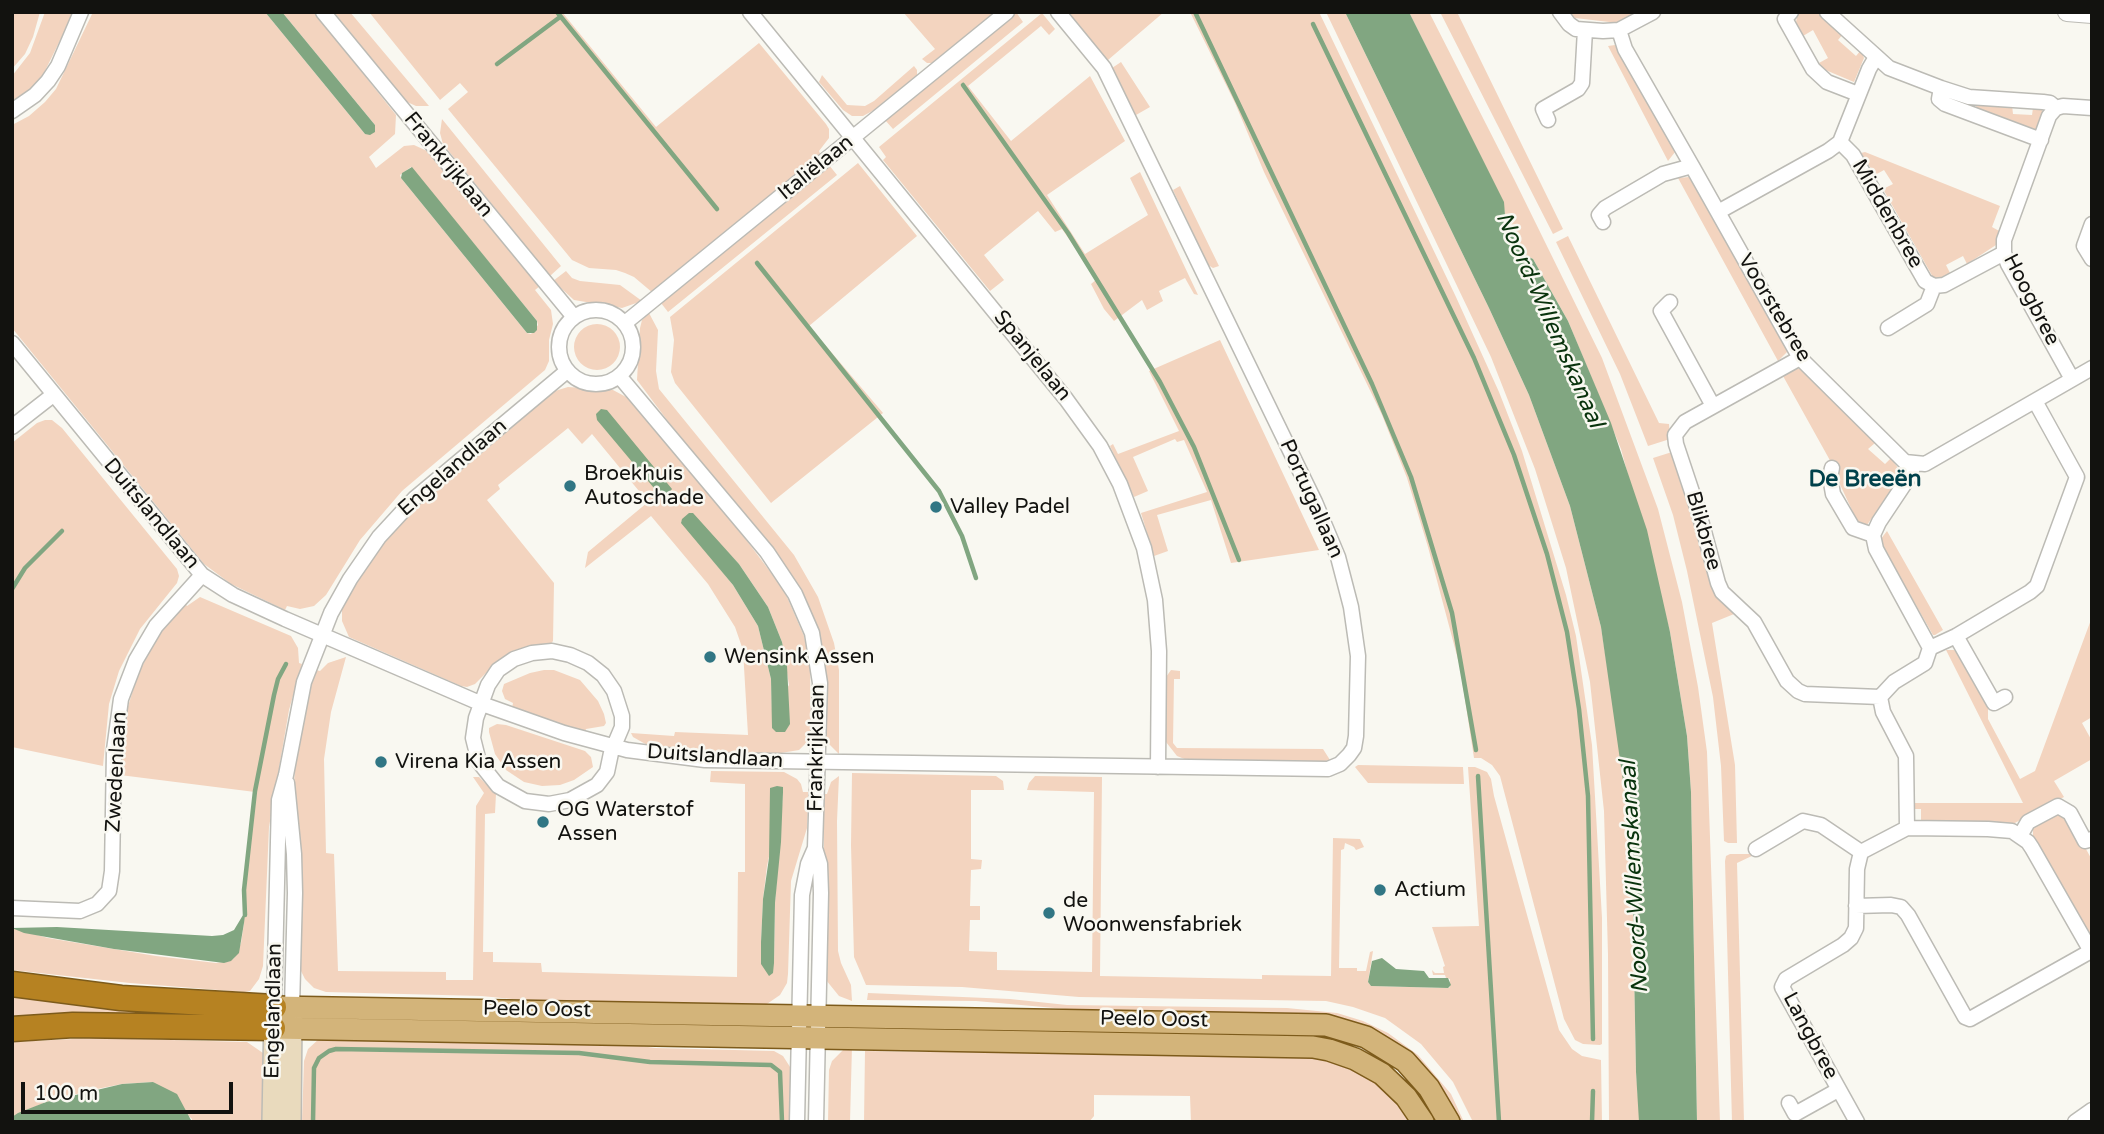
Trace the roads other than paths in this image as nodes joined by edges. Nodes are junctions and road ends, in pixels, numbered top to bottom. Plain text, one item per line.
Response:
1 (81, 12) edge
2 (323, 12) edge
3 (751, 12) edge
4 (1007, 12) edge
5 (1058, 12) edge
6 (1560, 12) edge
7 (1791, 12) edge
8 (1827, 12) edge
9 (2067, 12) edge
10 (1648, 13) edge
11 (2091, 13) edge
12 (1585, 30) junction
13 (1619, 30) junction
14 (1876, 57) junction
15 (1858, 94) junction
16 (1967, 104) junction
17 (2056, 108) junction
18 (2092, 108) edge
19 (12, 111) edge
20 (1548, 120) dead end
21 (853, 138) junction
22 (2041, 140) junction
23 (1840, 142) junction
24 (1692, 166) junction
25 (1718, 212) junction
26 (1603, 222) dead end
27 (2092, 224) edge
28 (2004, 253) junction
29 (2092, 259) edge
30 (1934, 286) junction
31 (1671, 302) dead end
32 (574, 317) junction
33 (625, 323) junction
34 (1888, 328) dead end
35 (12, 343) edge
36 (1800, 358) junction
37 (2092, 368) edge
38 (567, 371) junction
39 (620, 377) junction
40 (2073, 379) junction
41 (53, 395) junction
42 (2035, 401) junction
43 (1713, 406) junction
44 (12, 427) edge
45 (1914, 465) junction
46 (1832, 468) dead end
47 (1873, 535) junction
48 (202, 575) junction
49 (322, 634) junction
50 (1956, 636) junction
51 (1930, 648) junction
52 (1880, 697) junction
53 (2005, 697) dead end
54 (482, 704) junction
55 (614, 747) junction
56 (817, 762) junction
57 (1158, 767) junction
58 (1907, 828) junction
59 (2021, 836) junction
60 (2092, 839) edge
61 (1756, 849) dead end
62 (1861, 852) junction
63 (1856, 906) junction
64 (12, 908) edge
65 (2091, 952) edge
66 (12, 985) edge
67 (810, 1015) junction
68 (283, 1018) junction
69 (12, 1029) edge
70 (808, 1039) junction
71 (1838, 1090) junction
72 (1789, 1103) dead end
73 (2092, 1110) edge
74 (272, 1122) edge
75 (291, 1122) edge
76 (797, 1122) edge
77 (816, 1122) edge
78 (1423, 1122) edge
79 (1449, 1122) edge
80 (1857, 1122) edge
81 (2075, 1122) edge

1 - 19 street
2 - 32 street, Frankrijklaan
3 - 21 street, Spanjelaan
4 - 21 street, Italiëlaan
5 - 57 street, Portugallaan
6 - 12 street
7 - 15 street
8 - 14 street
9 - 11 street
10 - 13 street
12 - 13 street
12 - 20 street
13 - 24 street, Voorstebree
14 - 15 street, Middenbree
14 - 16 street
15 - 23 street, Middenbree
16 - 17 street
16 - 22 street
17 - 18 street
17 - 22 street, Hoogbree
21 - 33 street, Italiëlaan
21 - 57 street, Spanjelaan
22 - 28 street, Hoogbree
23 - 25 street, Middenbree
23 - 30 street, Middenbree
24 - 25 street, Voorstebree
24 - 26 street
25 - 36 street, Voorstebree
27 - 29 street
28 - 30 street, Middenbree
28 - 40 street, Hoogbree
30 - 34 street, Middenbree
31 - 43 street
32 - 33 street
32 - 38 street
33 - 39 street
35 - 41 street, Duitslandlaan
36 - 43 street, Blikbree
36 - 45 street, Voorstebree
37 - 40 street
38 - 39 street
38 - 49 street, Engelandlaan
39 - 56 street, Frankrijklaan
40 - 42 street
41 - 44 street
41 - 48 street, Duitslandlaan
42 - 45 street
42 - 50 street
43 - 52 street, Blikbree
45 - 47 street
46 - 47 street
47 - 51 street
48 - 49 street, Duitslandlaan
48 - 64 street, Zwedenlaan
49 - 54 street, Duitslandlaan
49 - 68 street, Engelandlaan
50 - 51 street
50 - 53 street
51 - 52 street
52 - 58 street
54 - 55 street, Duitslandlaan
54 - 55 street, Duitslandlaan
54 - 55 street, Duitslandlaan
55 - 56 street, Duitslandlaan
56 - 57 street, Portugallaan
56 - 67 street, Frankrijklaan
58 - 59 street
58 - 62 street
59 - 60 street
59 - 65 street
61 - 62 street
62 - 63 street, Langbree
63 - 65 street
63 - 71 street, Langbree
66 - 68 highway
67 - 68 main road, Peelo Oost
67 - 70 street
67 - 79 main road, Peelo Oost
68 - 69 highway
68 - 70 main road, Peelo Oost
68 - 74 main road, Engelandlaan
68 - 75 main road, Engelandlaan
70 - 76 street
70 - 77 street
70 - 78 main road, Peelo Oost
71 - 72 street, Langbree
71 - 80 street, Langbree
73 - 81 street

